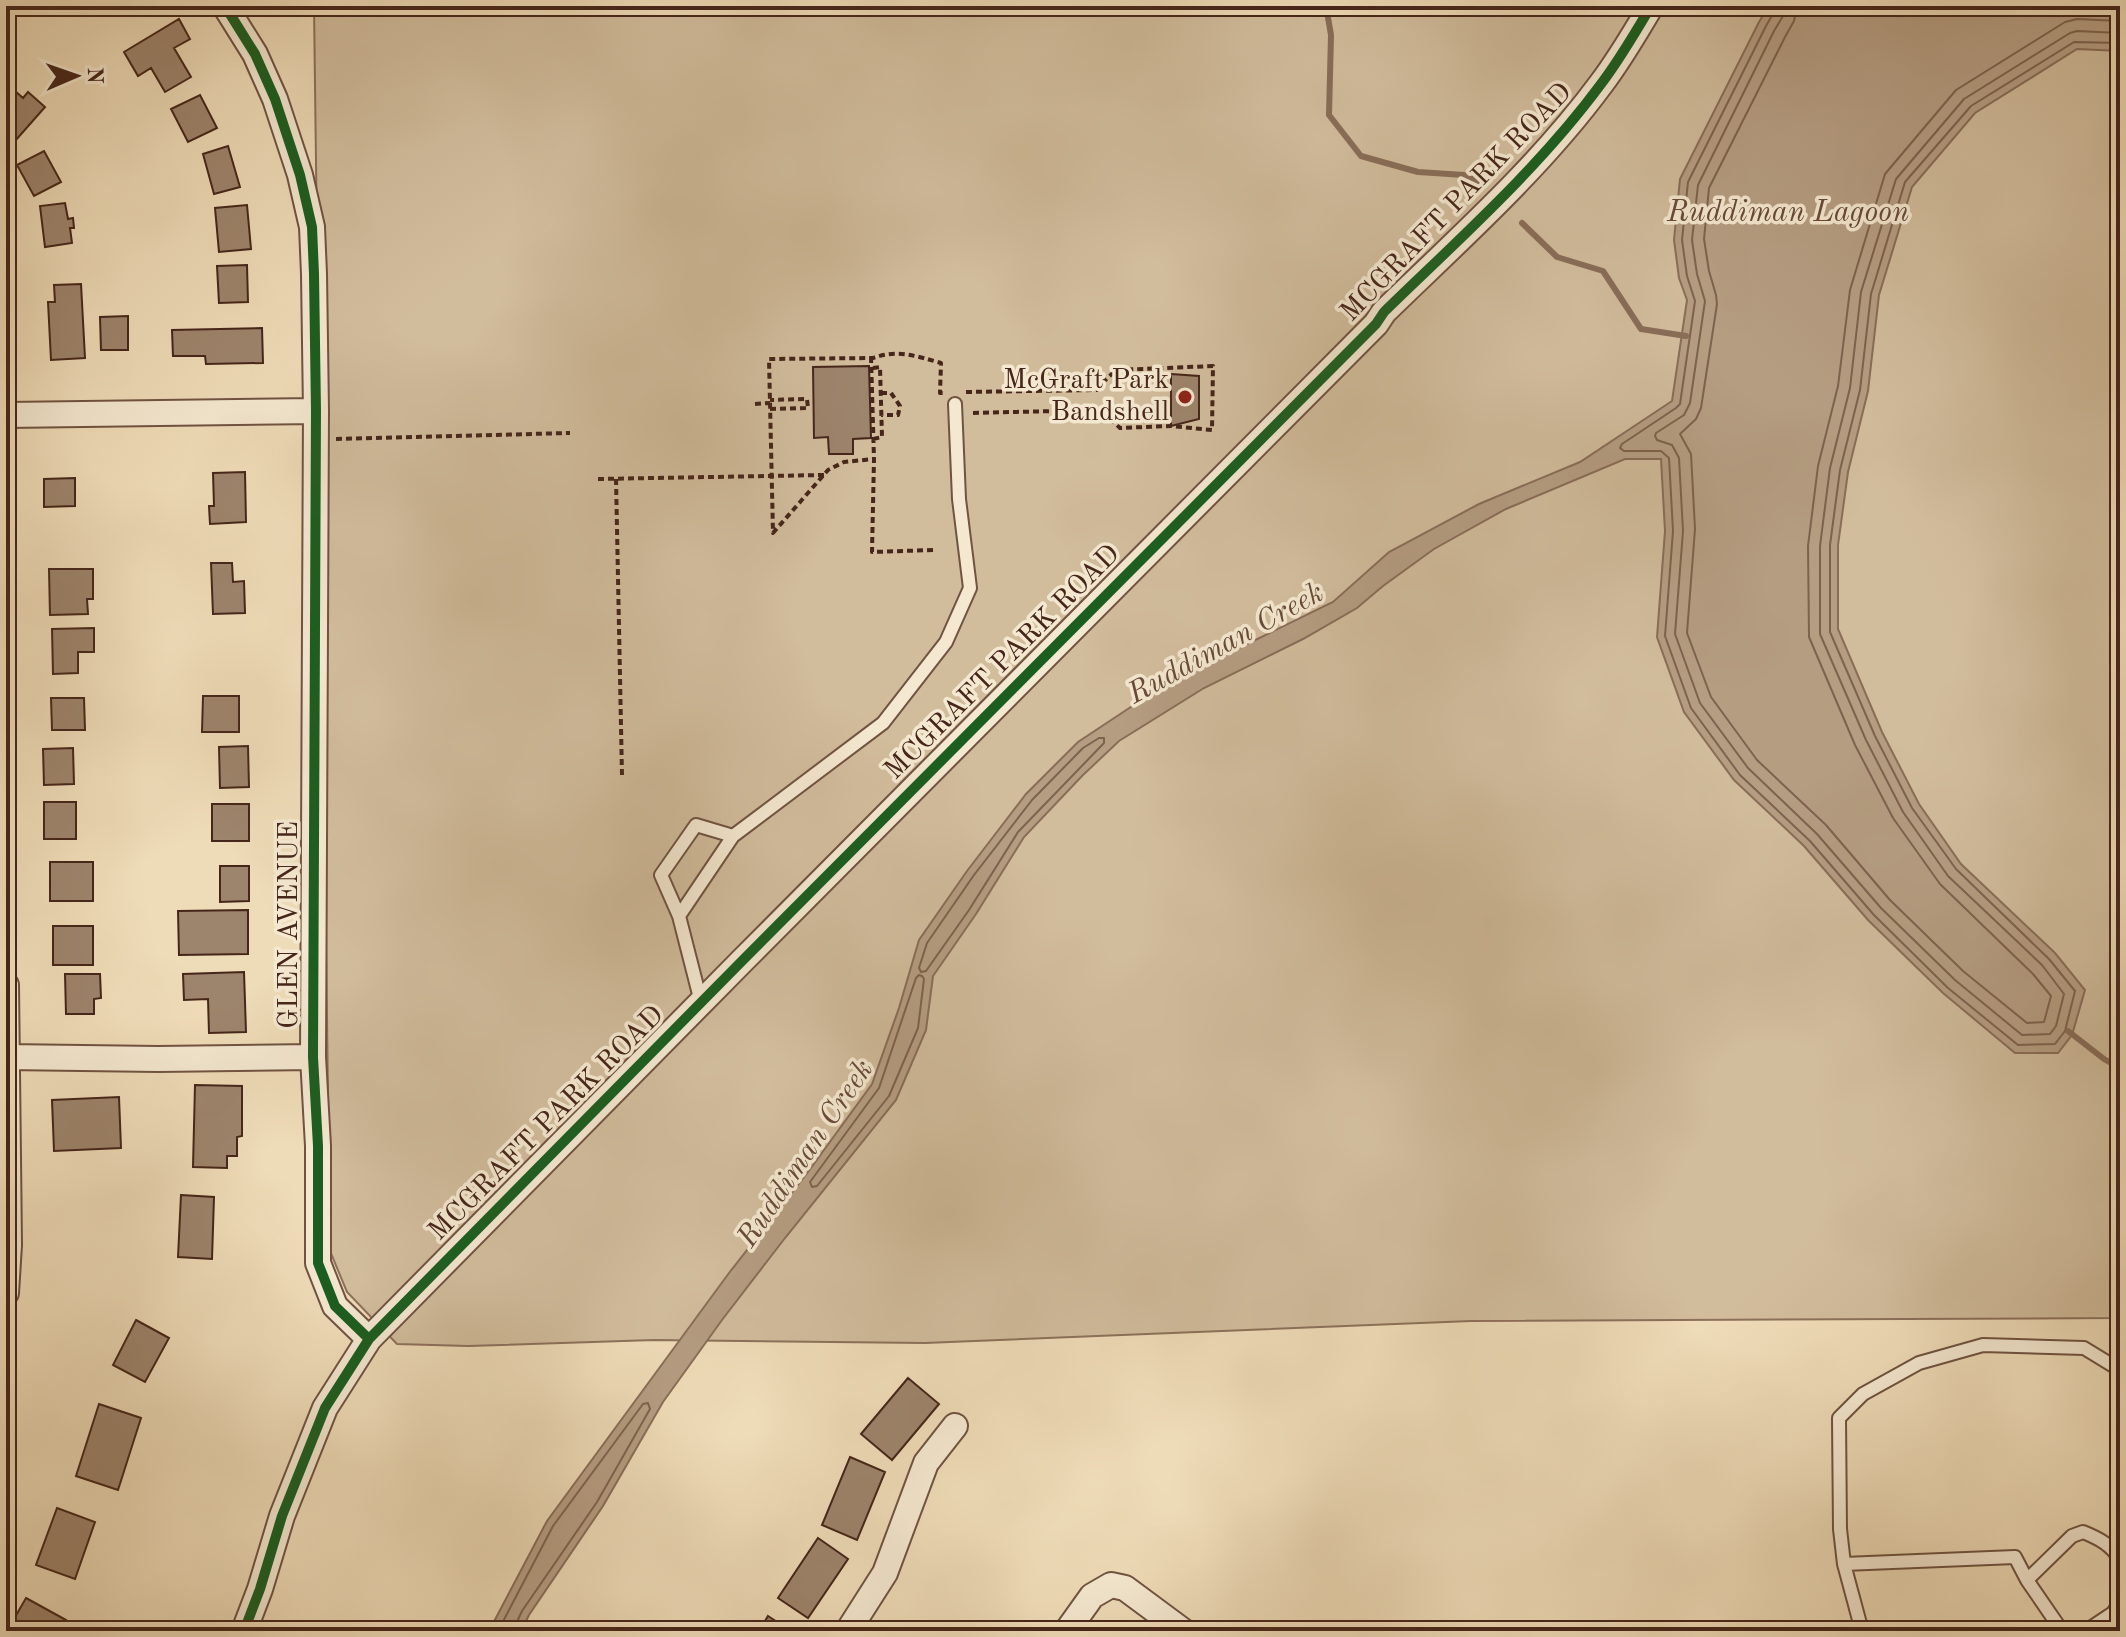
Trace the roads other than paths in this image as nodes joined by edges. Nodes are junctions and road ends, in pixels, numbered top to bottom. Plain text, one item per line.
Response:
1 (225, 6) edge
2 (1651, 6) edge
3 (955, 408) road end
4 (316, 411) junction
5 (6, 415) edge
6 (733, 836) junction
7 (679, 916) junction
8 (6, 985) edge
9 (701, 1002) junction
10 (6, 1057) edge
11 (313, 1057) junction
12 (6, 1293) edge
13 (369, 1339) junction
14 (2120, 1370) edge
15 (955, 1426) dead end
16 (2120, 1560) edge
17 (1844, 1564) junction
18 (2027, 1580) junction
19 (2120, 1602) edge
20 (244, 1631) edge
21 (848, 1631) edge
22 (1067, 1631) edge
23 (1183, 1631) edge
24 (1862, 1631) edge
25 (2062, 1631) edge
26 (2086, 1631) edge

1 - 4 street, GLEN AVENUE
2 - 9 street, MCGRAFT PARK ROAD
3 - 6 lane
4 - 5 street
4 - 11 street, GLEN AVENUE
6 - 7 lane
6 - 7 lane
7 - 9 lane
8 - 10 street
9 - 13 street, MCGRAFT PARK ROAD
10 - 11 street
10 - 12 street
11 - 13 street, GLEN AVENUE
13 - 20 street
14 - 17 lane
15 - 21 street
16 - 18 lane
17 - 18 lane
17 - 24 lane
18 - 25 lane
19 - 26 lane
22 - 23 street

